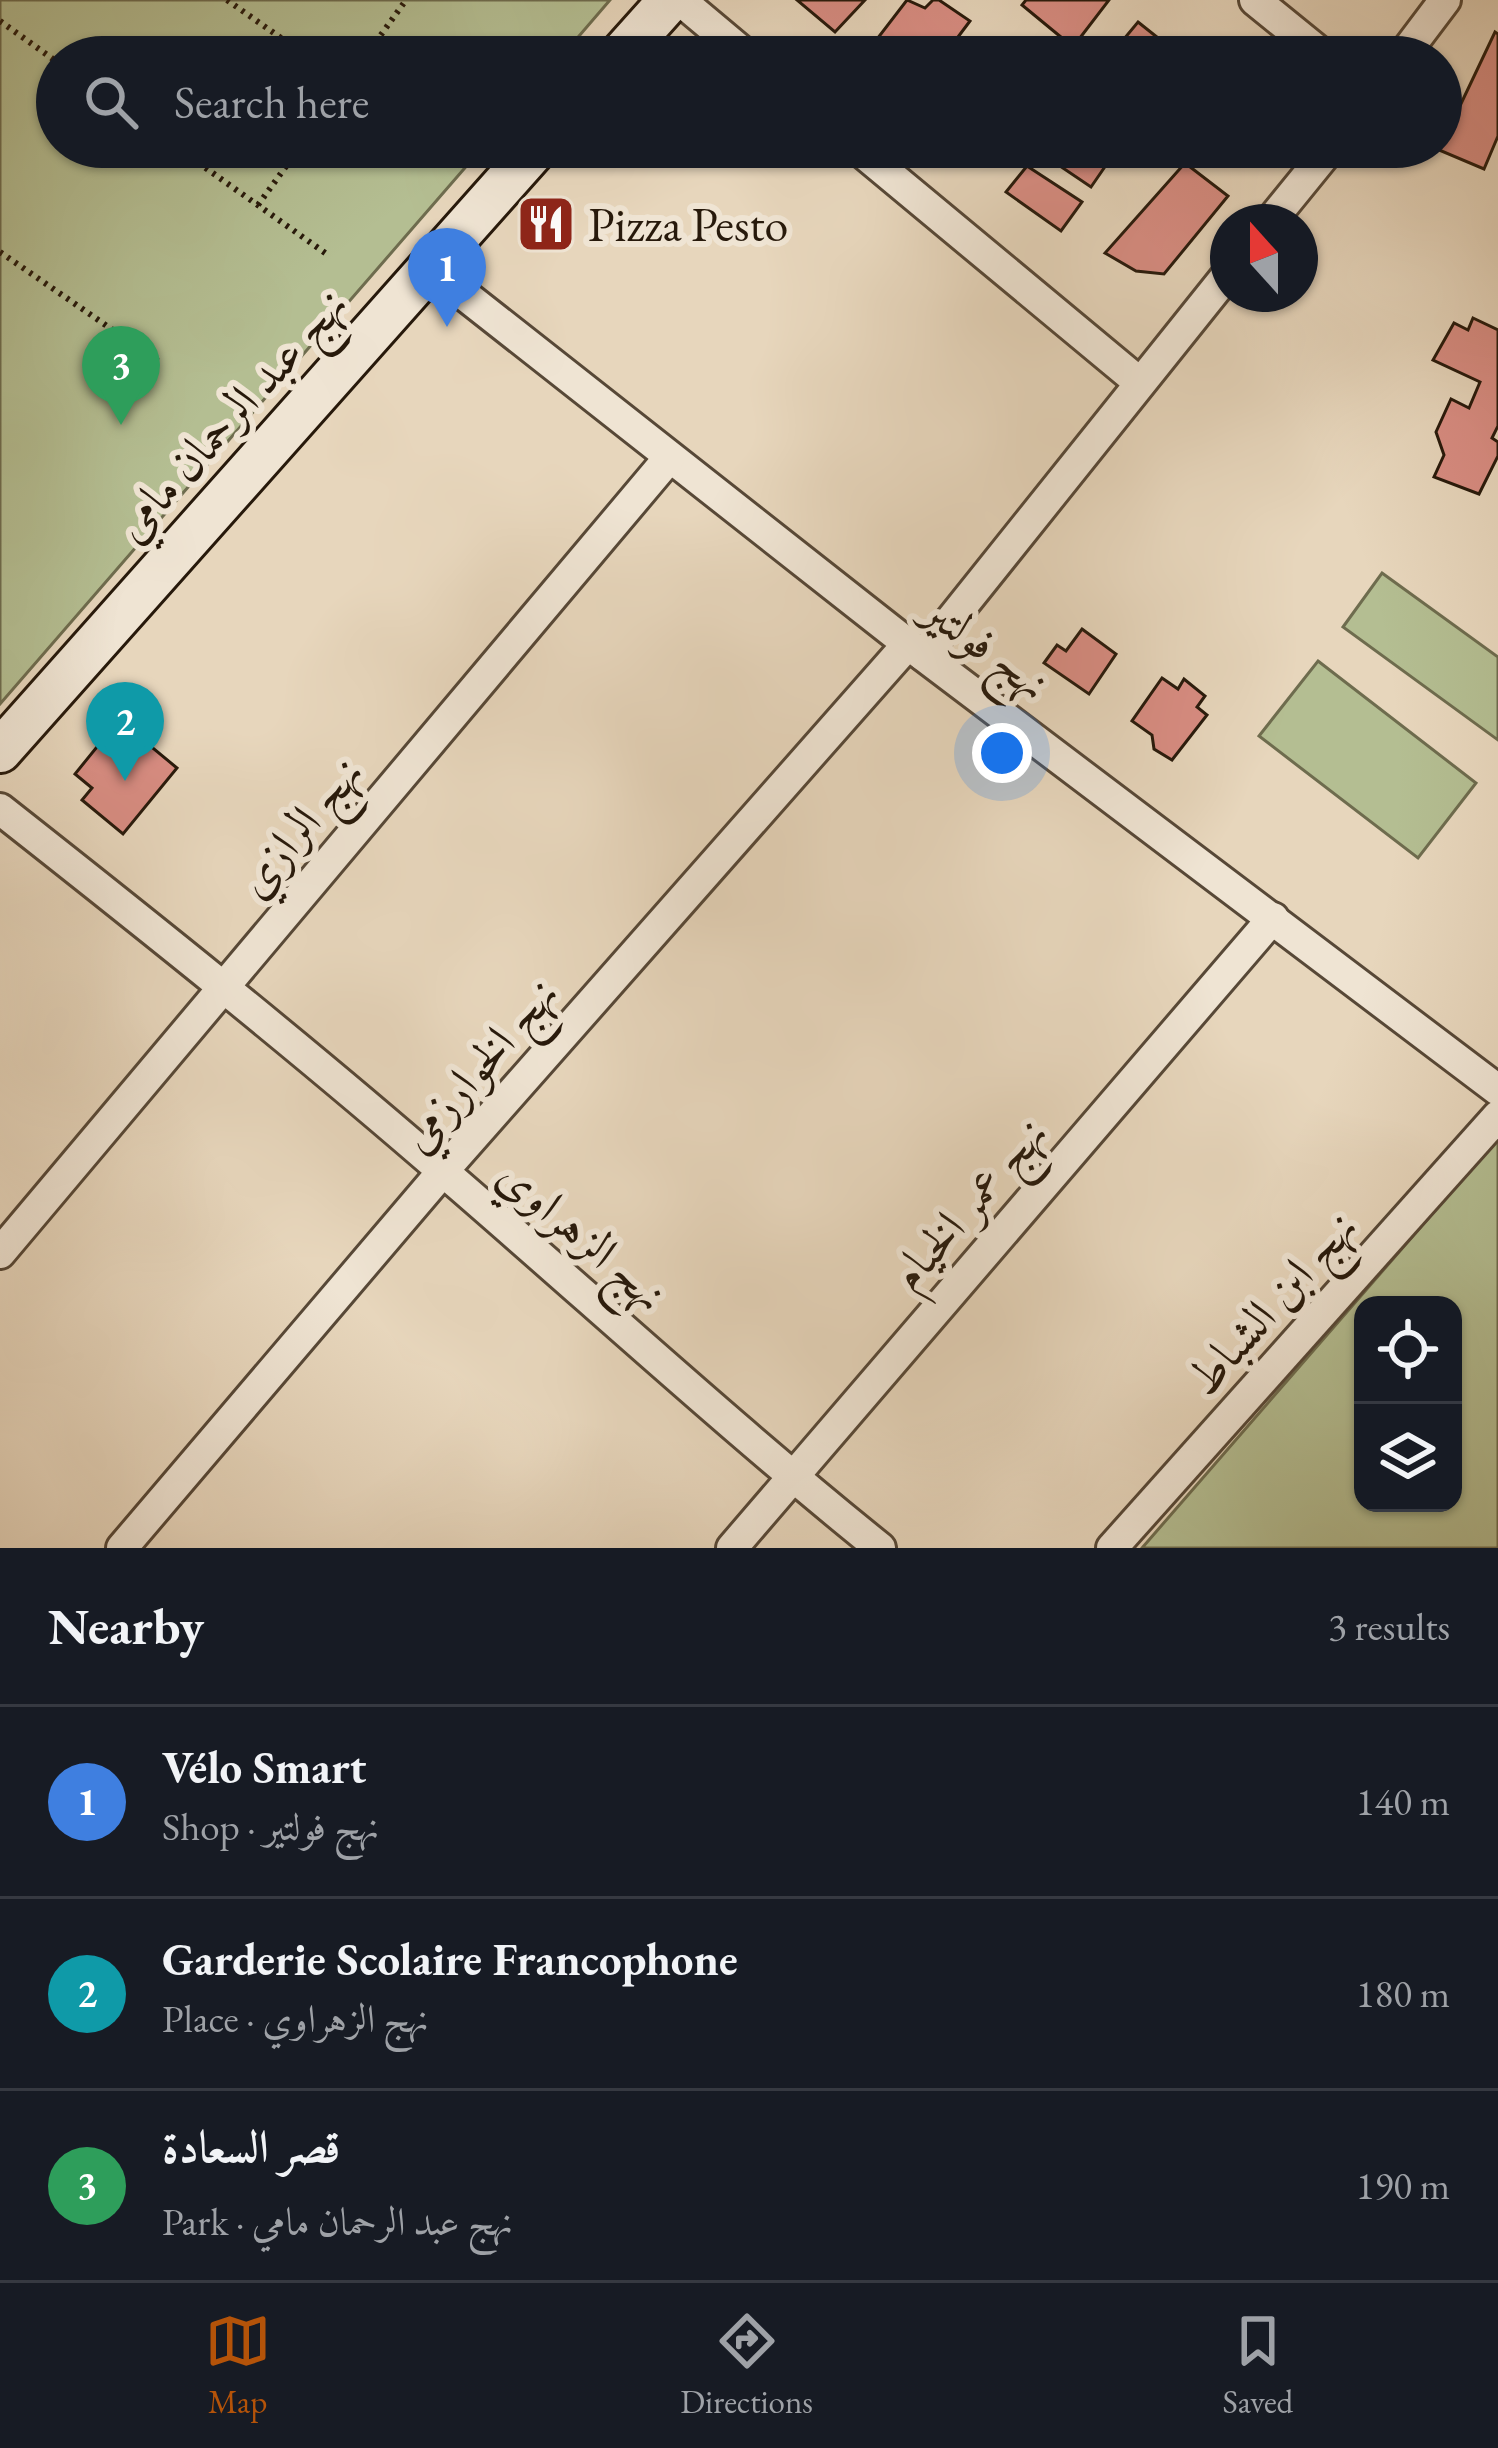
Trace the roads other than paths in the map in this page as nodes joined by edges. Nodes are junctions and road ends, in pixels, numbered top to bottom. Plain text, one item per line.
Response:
1 (670, 0) edge
2 (680, 0) edge
3 (1255, 0) edge
4 (1445, 0) edge
5 (638, 36) edge
6 (723, 36) edge
7 (1299, 36) edge
8 (1418, 36) edge
9 (518, 168) edge
10 (881, 168) edge
11 (1314, 168) edge
12 (1285, 204) edge
13 (429, 267) junction
14 (1210, 296) edge
15 (1139, 383) junction
16 (669, 458) junction
17 (915, 649) junction
18 (0, 751) edge
19 (0, 809) edge
20 (1274, 917) junction
21 (224, 985) junction
22 (1498, 1090) edge
23 (1498, 1116) edge
24 (443, 1171) junction
25 (0, 1253) edge
26 (791, 1476) junction
27 (122, 1548) edge
28 (732, 1548) edge
29 (880, 1548) edge
30 (1112, 1548) edge

1 - 5 street
2 - 6 street
3 - 7 street
4 - 8 street
9 - 13 street, نهج عبد الرحمان مامي
10 - 15 street
11 - 12 street
13 - 16 street, نهج فولتير
13 - 18 street, نهج عبد الرحمان مامي
14 - 15 street, نهج الخوارزمي
15 - 17 street, نهج الخوارزمي
16 - 17 street, نهج فولتير
16 - 21 street, نهج الرازي
17 - 20 street, نهج فولتير
17 - 24 street, نهج الخوارزمي
19 - 21 street, نهج الزهراوي
20 - 22 street, نهج فولتير
20 - 26 street, نهج عمر الخيام
21 - 24 street, نهج الزهراوي
21 - 25 street, نهج الرازي
23 - 30 street, نهج ابن الشباط
24 - 26 street, نهج الزهراوي
24 - 27 street, نهج الخوارزمي
26 - 28 street, نهج عمر الخيام
26 - 29 street, نهج الزهراوي

